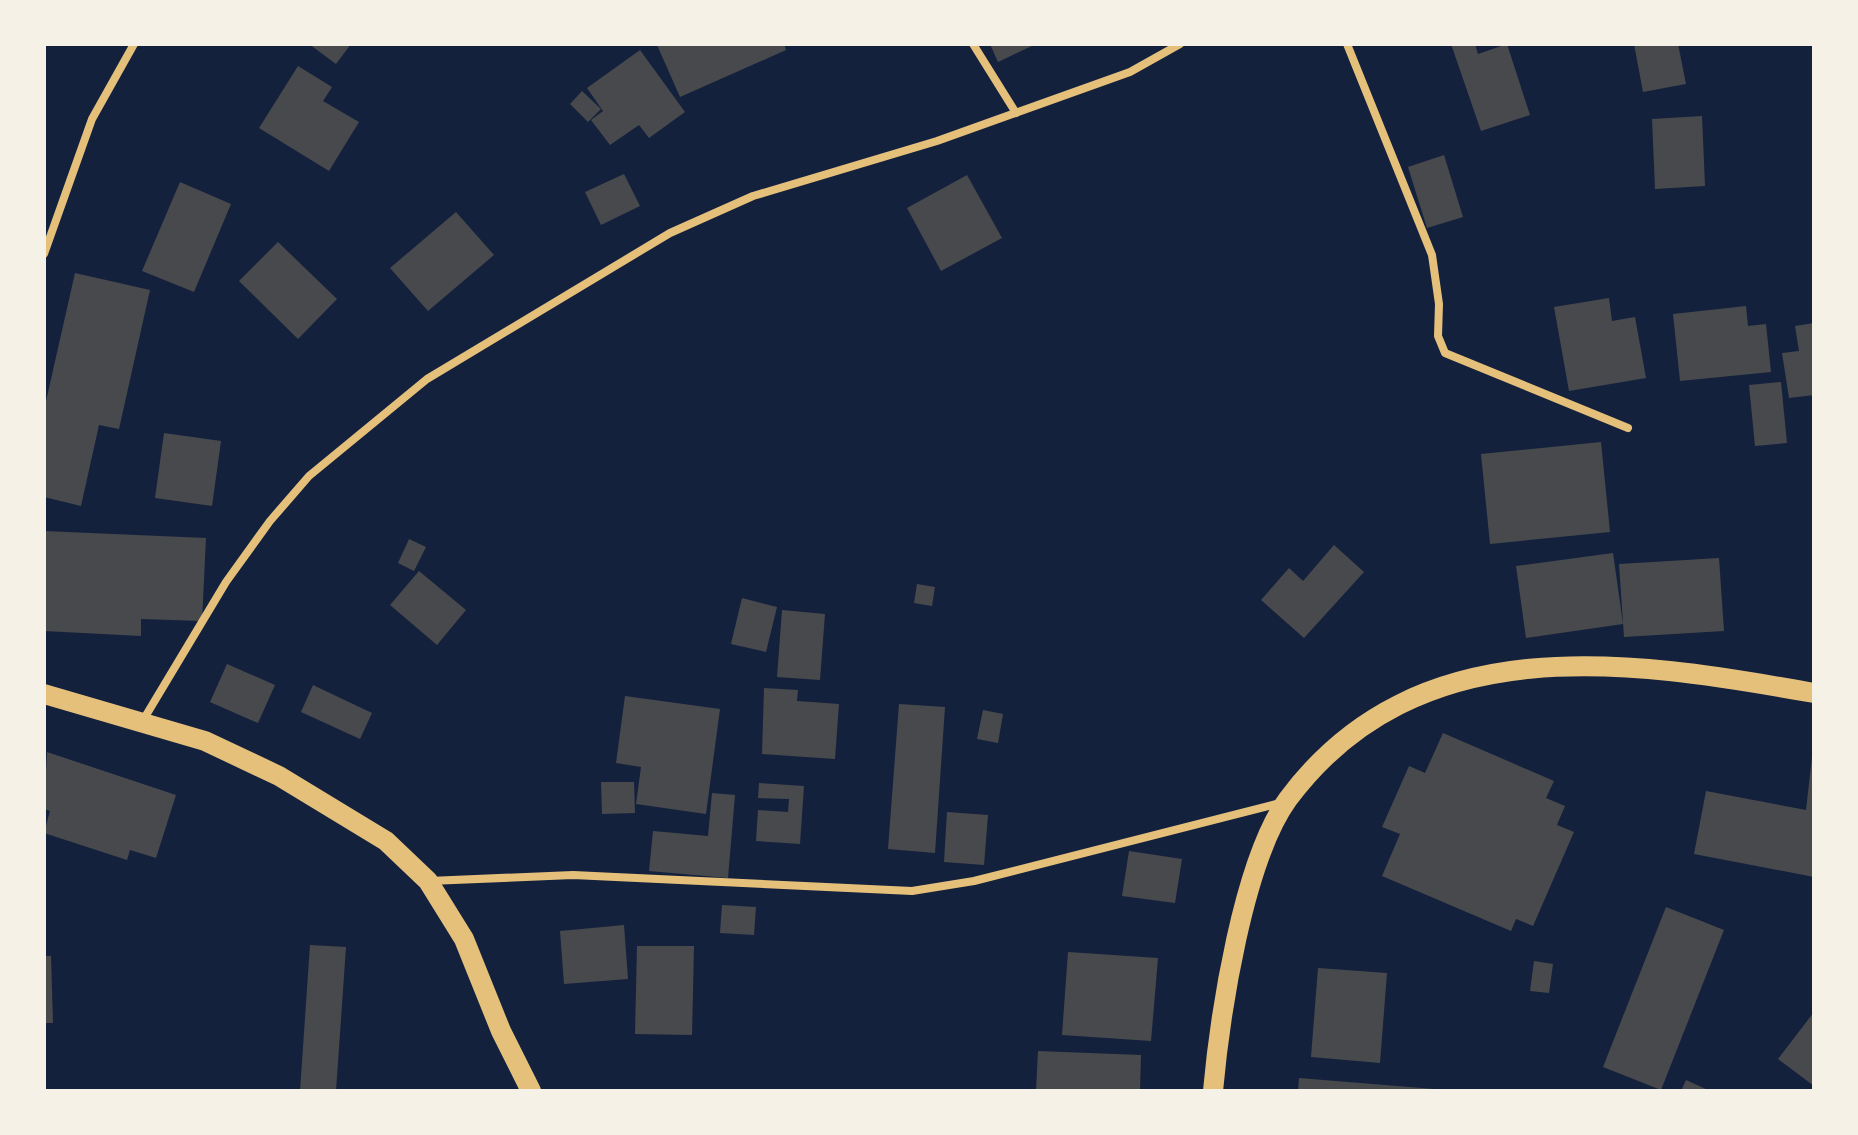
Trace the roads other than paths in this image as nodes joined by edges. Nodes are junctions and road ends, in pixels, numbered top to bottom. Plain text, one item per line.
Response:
1 (134, 44) edge
2 (973, 44) edge
3 (1180, 44) edge
4 (1347, 44) edge
5 (1016, 113) junction
6 (44, 254) edge
7 (1628, 428) dead end
8 (1814, 693) edge
9 (44, 694) edge
10 (141, 723) junction
11 (1287, 801) junction
12 (428, 881) junction
13 (531, 1091) edge
14 (1213, 1091) edge

1 - 6 street
2 - 5 street
3 - 5 street
4 - 7 street
5 - 10 street
8 - 11 main road
9 - 10 main road
10 - 12 main road
11 - 12 street
11 - 14 main road
12 - 13 main road

